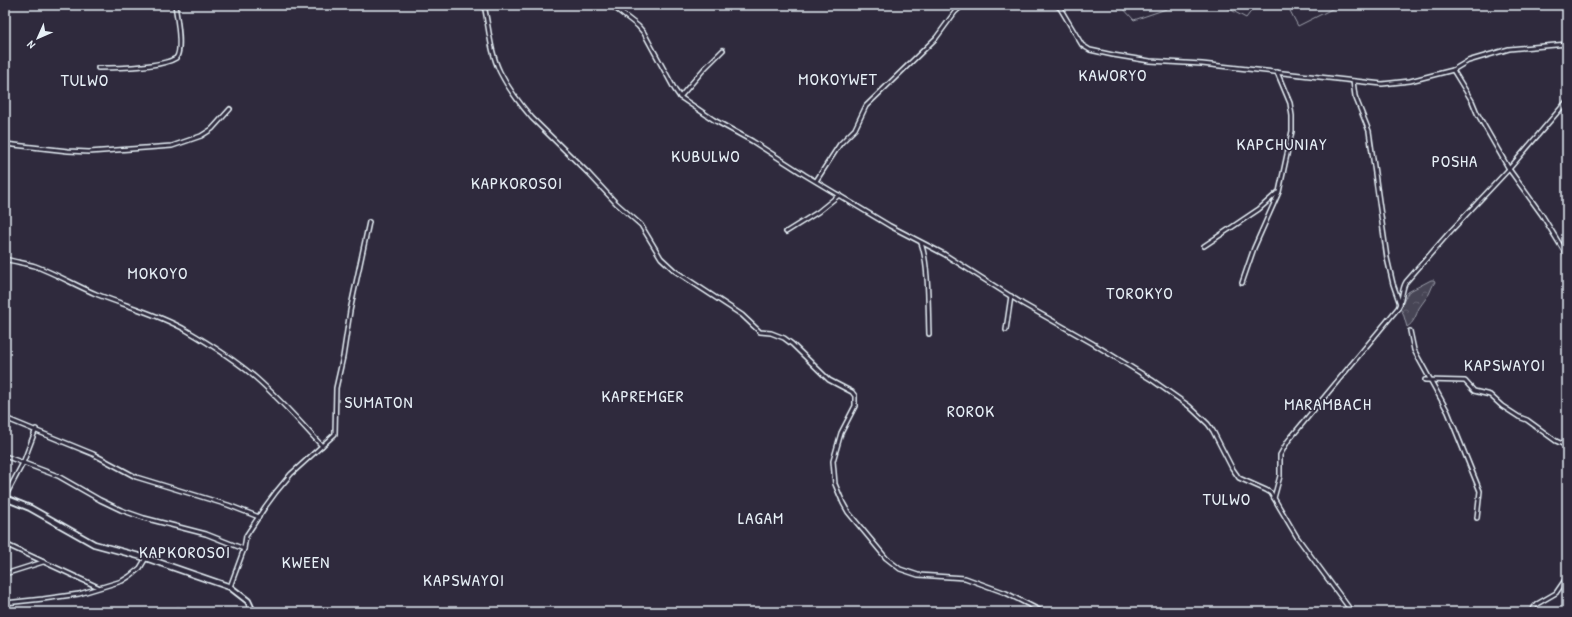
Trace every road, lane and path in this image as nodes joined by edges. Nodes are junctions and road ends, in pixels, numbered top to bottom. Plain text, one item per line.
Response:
1 (175, 5) edge
2 (484, 5) edge
3 (611, 5) edge
4 (963, 5) edge
5 (1056, 5) edge
6 (1567, 44) edge
7 (723, 50) dead end
8 (98, 68) dead end
9 (1453, 70) junction
10 (1277, 72) junction
11 (1353, 81) junction
12 (680, 97) junction
13 (1567, 101) edge
14 (230, 109) dead end
15 (5, 144) edge
16 (1509, 170) junction
17 (816, 181) junction
18 (1279, 192) junction
19 (839, 194) junction
20 (369, 222) dead end
21 (786, 232) dead end
22 (921, 243) junction
23 (1204, 246) dead end
24 (1567, 256) edge
25 (5, 259) edge
26 (1242, 283) dead end
27 (1011, 296) junction
28 (1400, 304) junction
29 (1006, 330) dead end
30 (1410, 331) dead end
31 (929, 334) dead end
32 (1425, 380) dead end
33 (1431, 381) junction
34 (5, 418) edge
35 (36, 429) junction
36 (322, 446) junction
37 (1567, 446) edge
38 (5, 456) edge
39 (23, 463) junction
40 (5, 497) edge
41 (1274, 498) junction
42 (259, 517) junction
43 (1477, 518) dead end
44 (5, 544) edge
45 (244, 549) junction
46 (146, 558) junction
47 (43, 562) junction
48 (5, 574) edge
49 (1567, 577) edge
50 (98, 587) junction
51 (230, 587) junction
52 (5, 603) edge
53 (253, 612) edge
54 (1043, 612) edge
55 (1352, 612) edge
56 (1530, 612) edge

1 - 8 street
2 - 54 street
3 - 12 street
4 - 17 street
5 - 10 street
6 - 9 street
7 - 12 street
9 - 11 street
9 - 16 street
10 - 11 street
10 - 18 street
11 - 28 street
12 - 17 street
13 - 16 street
14 - 15 street
16 - 24 street
16 - 28 street
17 - 19 street
18 - 23 street
18 - 26 street
19 - 21 street
19 - 22 street
20 - 36 street
22 - 27 street
22 - 31 street
25 - 36 street
27 - 29 street
27 - 41 street
28 - 41 street
30 - 33 street
32 - 33 street
33 - 37 street
33 - 43 street
34 - 35 street
35 - 39 street
35 - 42 street
36 - 42 street
38 - 39 street
39 - 40 street
39 - 45 street
40 - 46 main road
41 - 55 street
42 - 45 street
44 - 47 street
45 - 51 street
46 - 50 street
46 - 51 main road
47 - 48 street
47 - 50 street
49 - 56 street
50 - 52 street
51 - 53 main road

